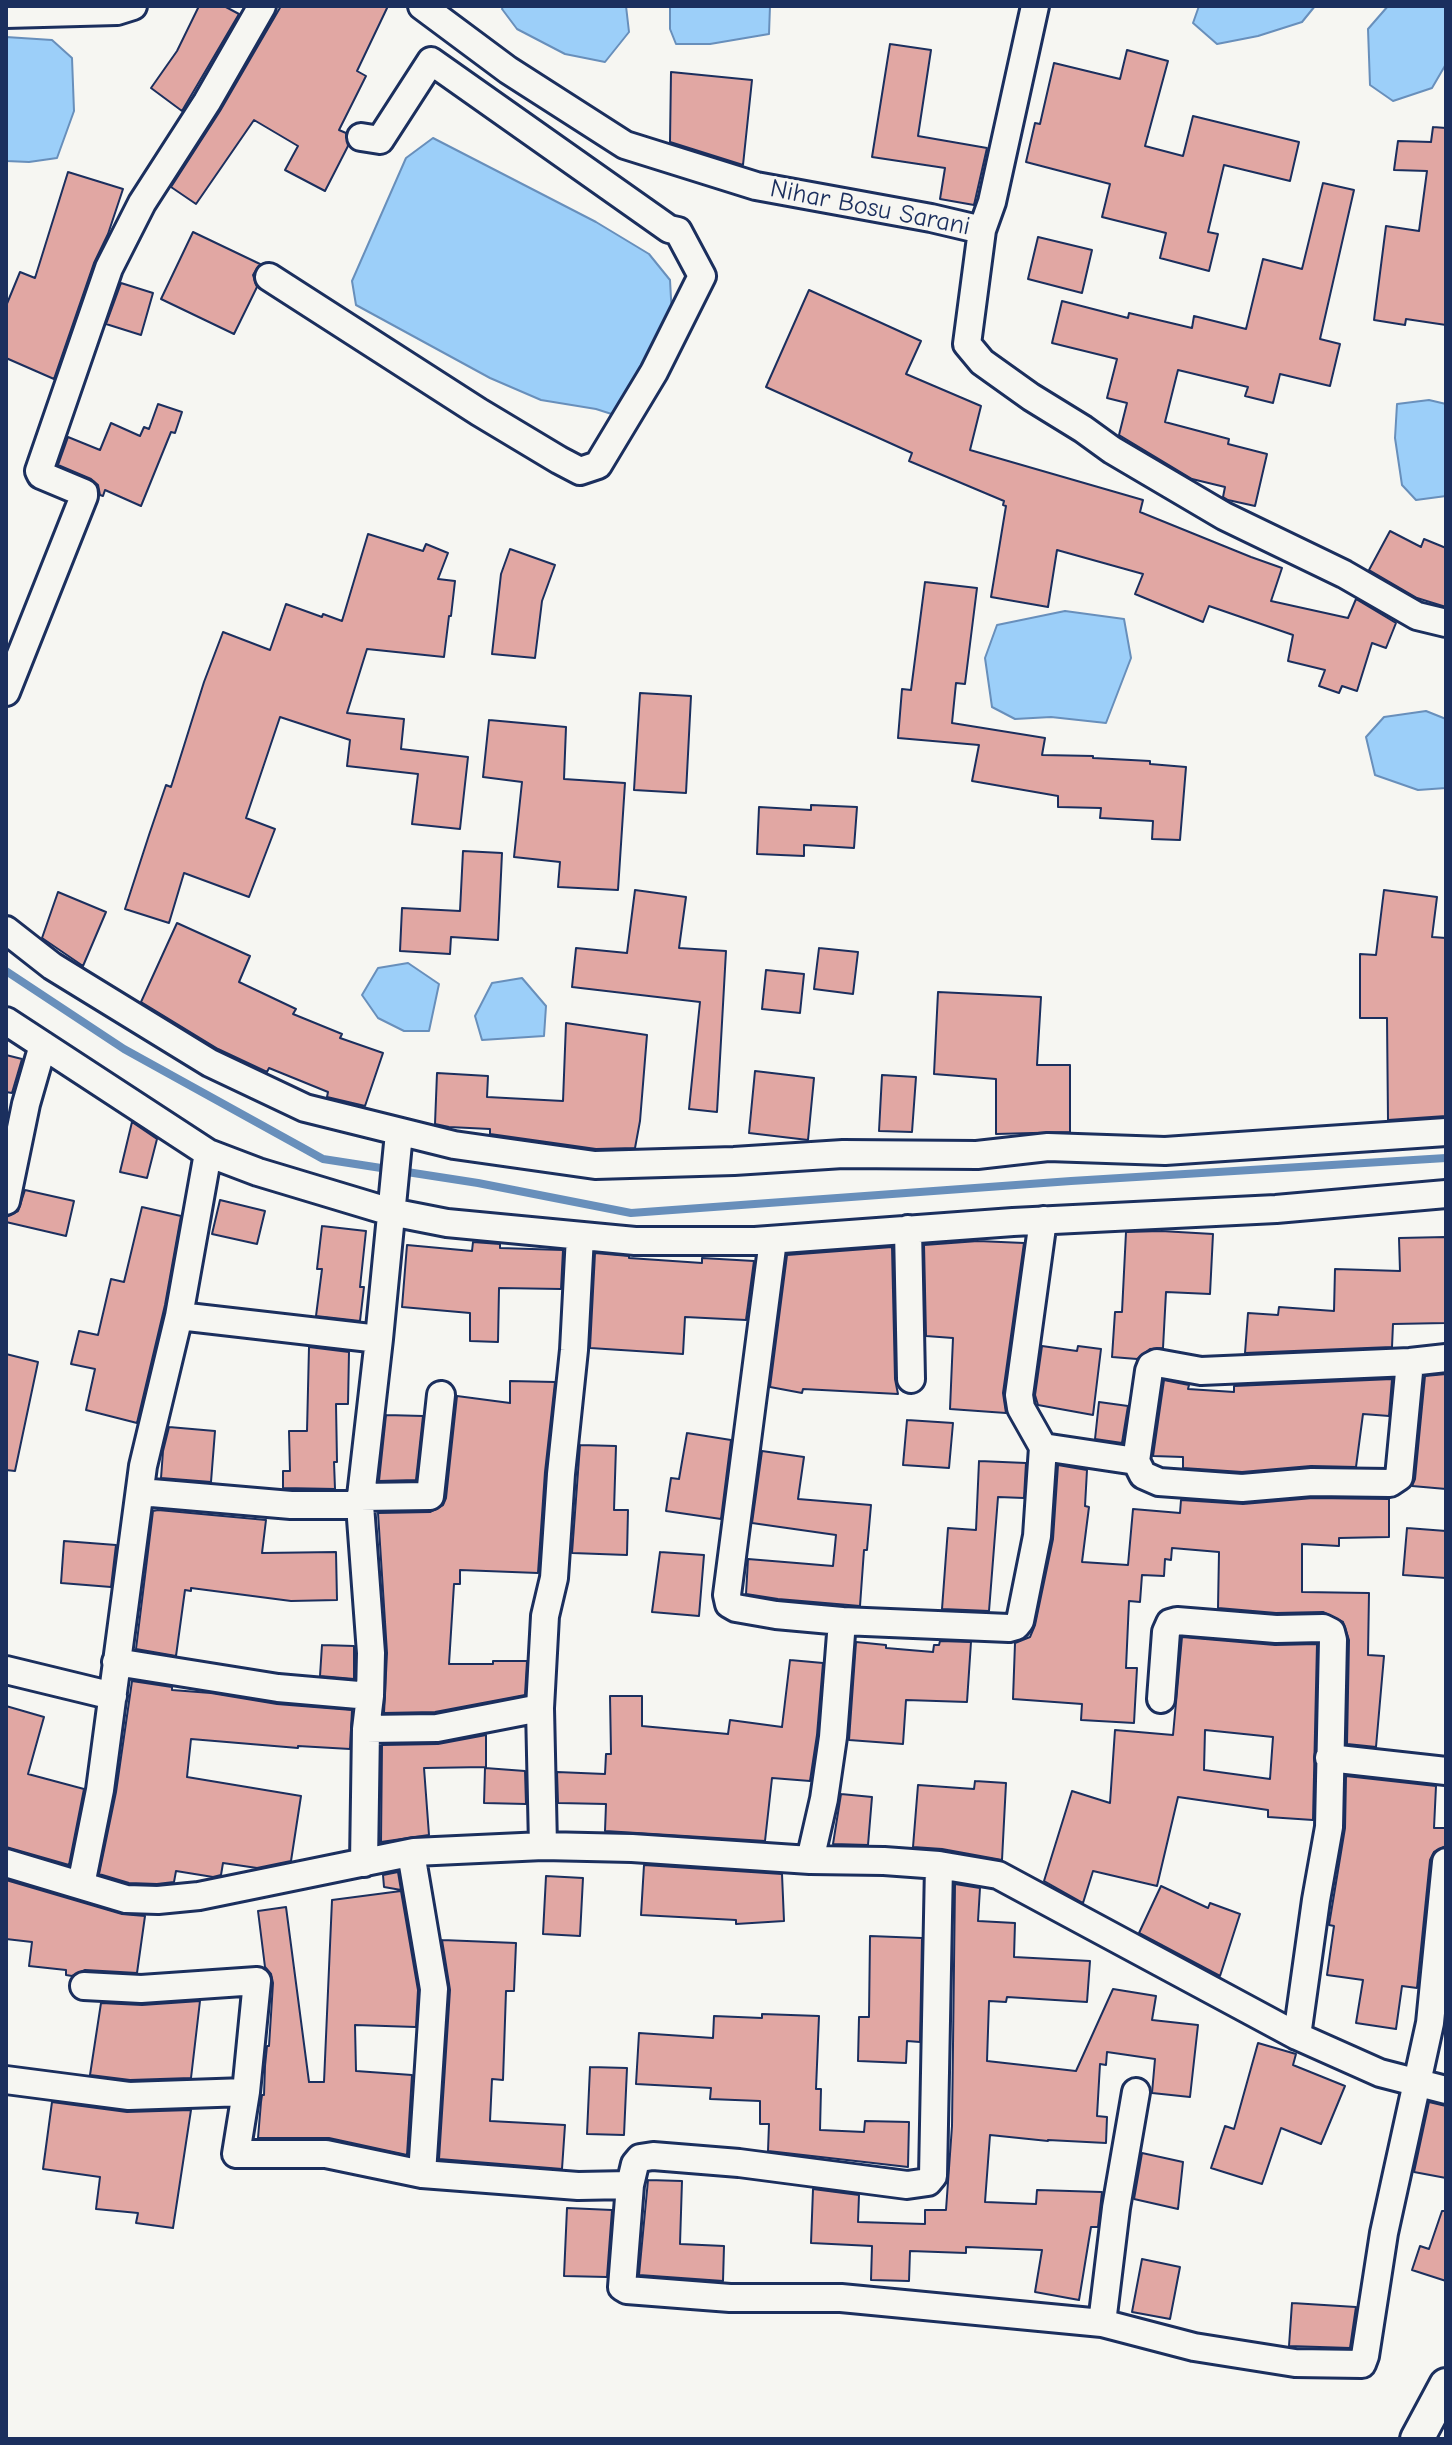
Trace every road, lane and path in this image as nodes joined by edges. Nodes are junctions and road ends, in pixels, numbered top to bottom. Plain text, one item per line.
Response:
1 (133, 6) edge
2 (262, 6) edge
3 (422, 6) edge
4 (1035, 6) edge
5 (6, 14) edge
6 (361, 137) dead end
7 (982, 230) junction
8 (269, 277) dead end
9 (1446, 623) edge
10 (6, 692) edge
11 (6, 930) edge
12 (6, 1021) edge
13 (43, 1045) junction
14 (1446, 1132) edge
15 (399, 1133) junction
16 (208, 1153) junction
17 (1446, 1194) edge
18 (6, 1201) edge
19 (391, 1203) junction
20 (1043, 1220) junction
21 (908, 1229) junction
22 (580, 1236) junction
23 (773, 1240) junction
24 (179, 1316) junction
25 (379, 1339) junction
26 (1446, 1358) edge
27 (1410, 1362) junction
28 (911, 1379) dead end
29 (441, 1395) dead end
30 (1043, 1447) junction
31 (1136, 1461) junction
32 (140, 1492) junction
33 (360, 1501) junction
34 (842, 1621) junction
35 (116, 1662) junction
36 (6, 1670) edge
37 (113, 1696) junction
38 (370, 1696) junction
39 (1161, 1699) dead end
40 (540, 1708) junction
41 (366, 1729) junction
42 (1329, 1758) junction
43 (1446, 1771) edge
44 (543, 1846) junction
45 (411, 1853) junction
46 (810, 1860) junction
47 (1446, 1862) edge
48 (6, 1863) edge
49 (364, 1863) junction
50 (939, 1865) junction
51 (81, 1885) junction
52 (84, 1986) dead end
53 (1297, 2036) junction
54 (6, 2080) edge
55 (1418, 2084) junction
56 (1446, 2090) edge
57 (246, 2092) junction
58 (1136, 2092) dead end
59 (422, 2174) junction
60 (630, 2185) junction
61 (1102, 2323) junction
62 (1446, 2385) edge
63 (1417, 2439) edge

1 - 5 street
2 - 10 street
3 - 7 street, Nihar Bosu Sarani
4 - 7 street
6 - 8 street
7 - 9 street, Nihar Bosu Sarani
11 - 15 street
12 - 13 street
13 - 16 street
13 - 18 street
14 - 15 street
15 - 19 street
16 - 19 street
16 - 24 street
17 - 20 street
19 - 22 street
19 - 25 street
20 - 21 street
20 - 30 street
21 - 23 street
21 - 28 street
22 - 23 street
22 - 40 street
23 - 34 street
24 - 25 street
24 - 32 street
25 - 33 street
26 - 27 street
27 - 31 street
27 - 31 street
29 - 33 street
30 - 31 street
30 - 34 street
32 - 33 street
32 - 35 street
33 - 38 street
34 - 46 street
35 - 37 street
35 - 38 street
36 - 37 street
37 - 51 street
38 - 41 street
39 - 42 street
40 - 41 street
40 - 44 street
41 - 49 street
42 - 43 street
42 - 53 street
44 - 45 street
44 - 46 street
45 - 49 street
45 - 59 street
46 - 50 street
47 - 55 street
48 - 51 street
49 - 51 street
50 - 53 street
50 - 60 street
52 - 57 street
53 - 55 street
54 - 57 street
55 - 56 street
55 - 61 street
57 - 59 street
58 - 61 street
59 - 60 street
60 - 61 street
62 - 63 street

